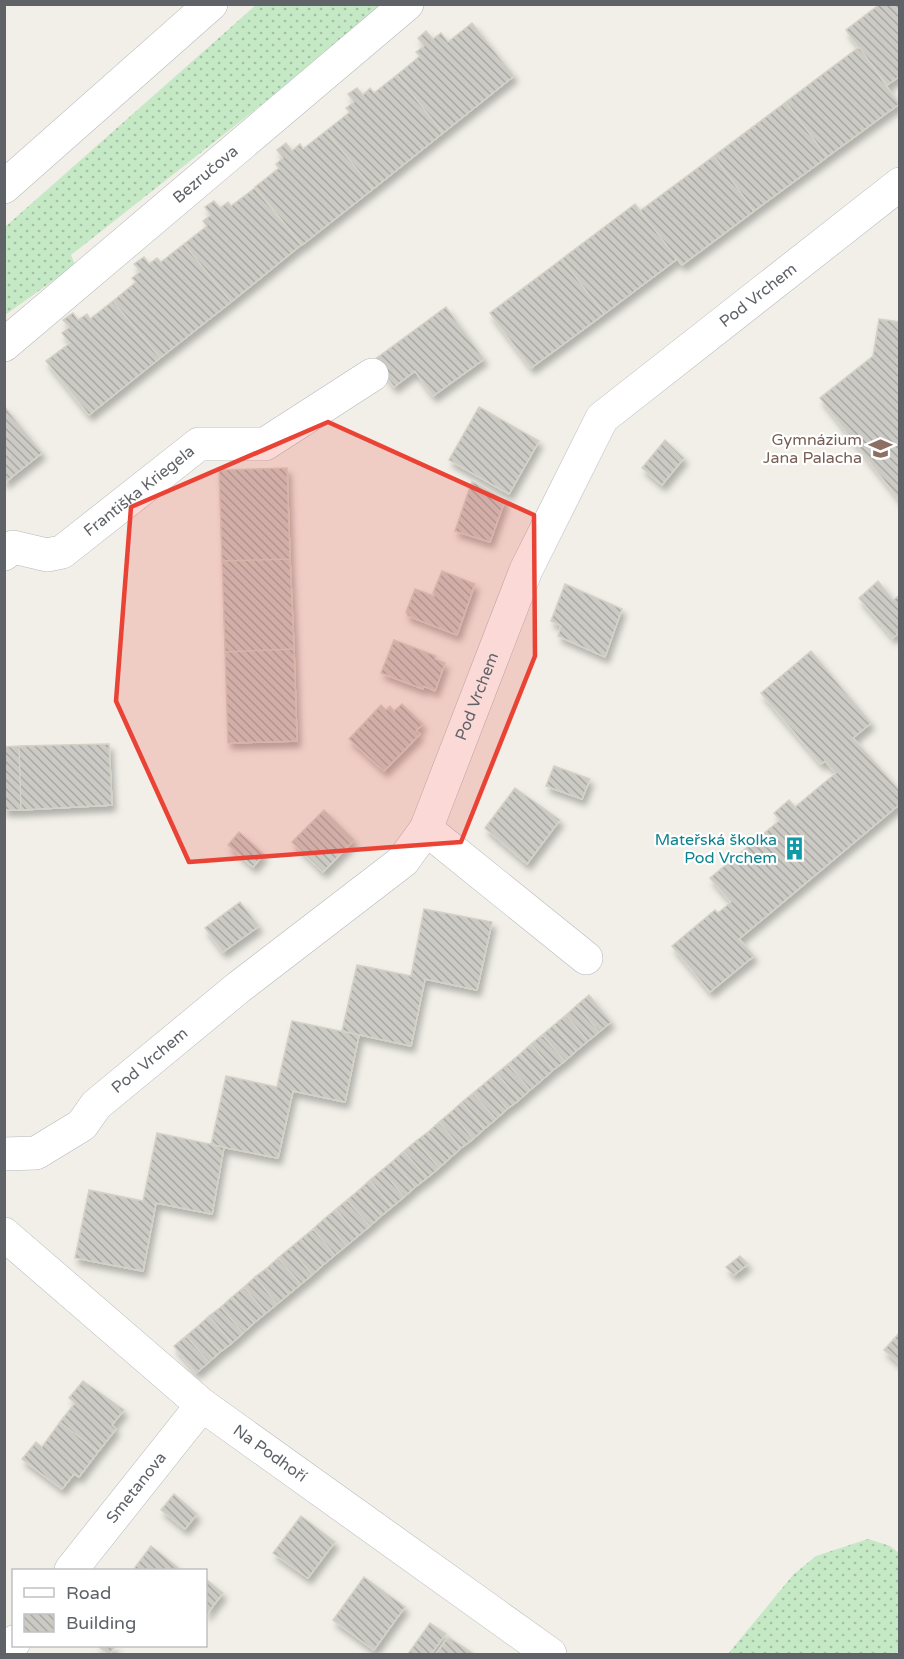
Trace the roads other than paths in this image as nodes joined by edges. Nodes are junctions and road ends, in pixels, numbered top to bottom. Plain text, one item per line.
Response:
1 (211, 4) edge
2 (407, 4) edge
3 (900, 184) edge
4 (4, 187) edge
5 (4, 345) edge
6 (372, 375) dead end
7 (4, 554) edge
8 (426, 829) junction
9 (586, 958) dead end
10 (4, 1154) edge
11 (4, 1234) edge
12 (202, 1405) junction
13 (71, 1569) edge
14 (550, 1654) edge

1 - 4 street
2 - 5 street, Bezručova
3 - 8 street, Pod Vrchem
6 - 7 street, Františka Kriegela
8 - 9 street
8 - 10 street, Pod Vrchem
11 - 12 street, Na Podhoří
12 - 13 street, Smetanova
12 - 14 street, Na Podhoří

